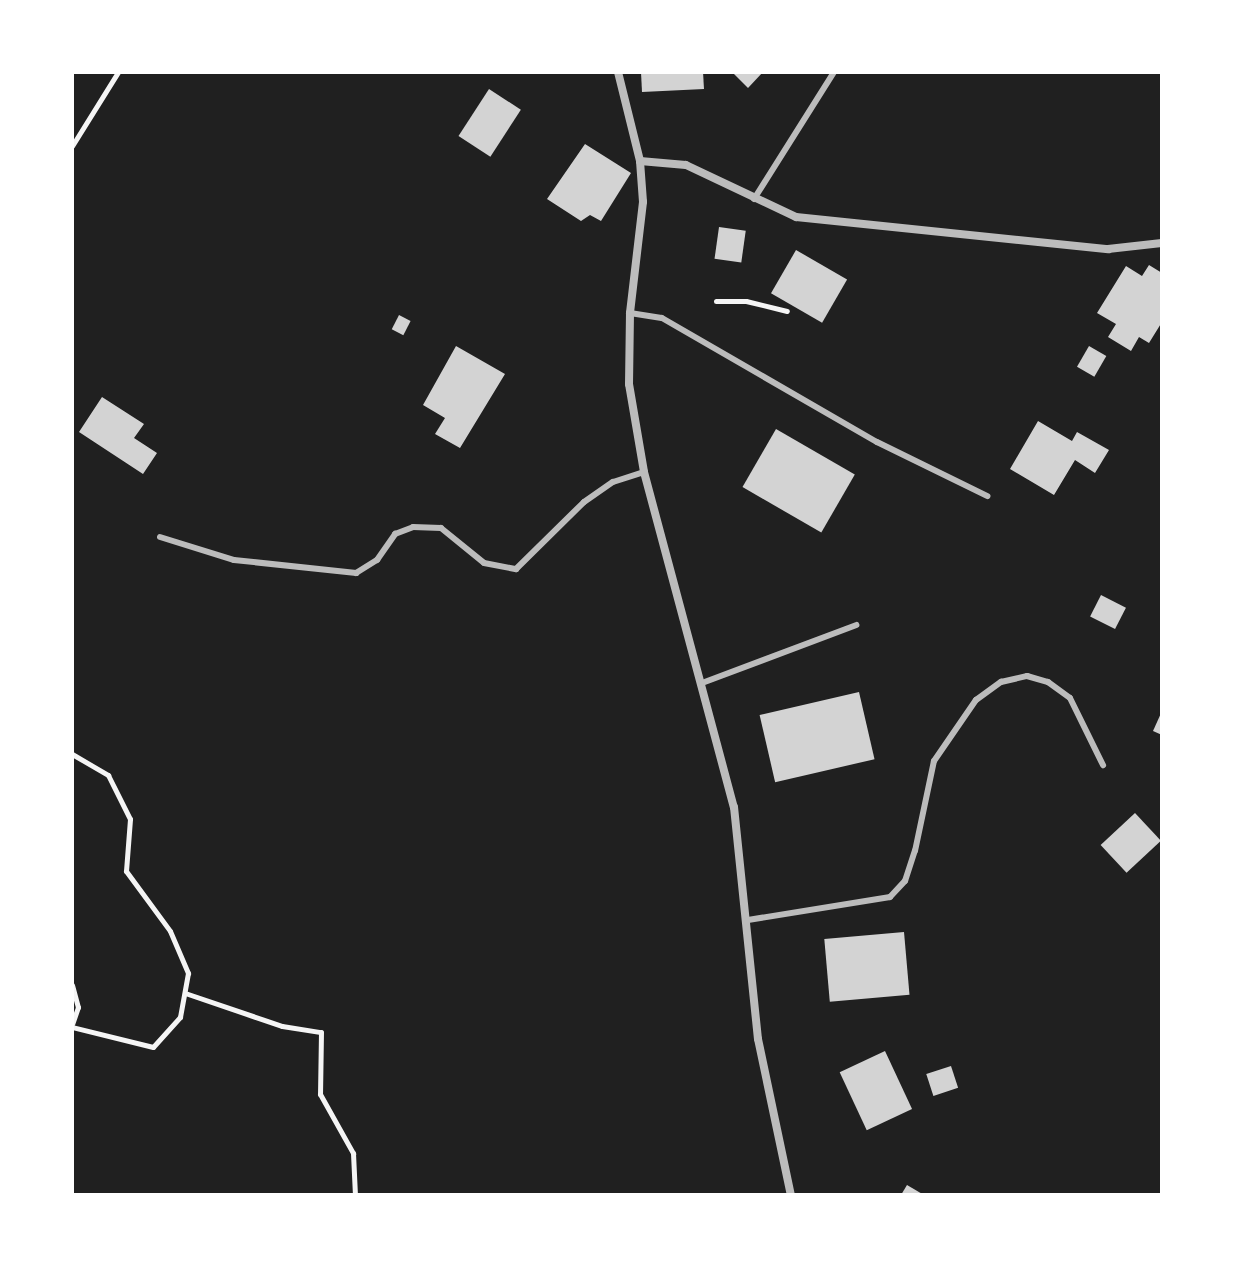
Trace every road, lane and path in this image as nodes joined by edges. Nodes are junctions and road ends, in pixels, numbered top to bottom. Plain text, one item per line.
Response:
1 (118, 72) edge
2 (618, 72) edge
3 (834, 72) edge
4 (72, 146) edge
5 (640, 161) junction
6 (754, 199) junction
7 (1162, 243) edge
8 (716, 301) dead end
9 (787, 311) dead end
10 (630, 313) junction
11 (644, 472) junction
12 (987, 496) dead end
13 (160, 537) dead end
14 (856, 625) dead end
15 (702, 683) junction
16 (72, 754) edge
17 (1103, 765) dead end
18 (748, 920) junction
19 (72, 985) edge
20 (185, 993) junction
21 (72, 1026) edge
22 (355, 1195) edge
23 (791, 1195) edge

1 - 4 path
2 - 5 street
3 - 6 lane
5 - 6 street
5 - 10 street
6 - 7 street
8 - 9 path
10 - 11 street
10 - 12 lane
11 - 13 lane
11 - 15 street
14 - 15 lane
15 - 18 street
16 - 20 path
17 - 18 lane
18 - 23 street
19 - 21 path
20 - 21 path
20 - 22 path

